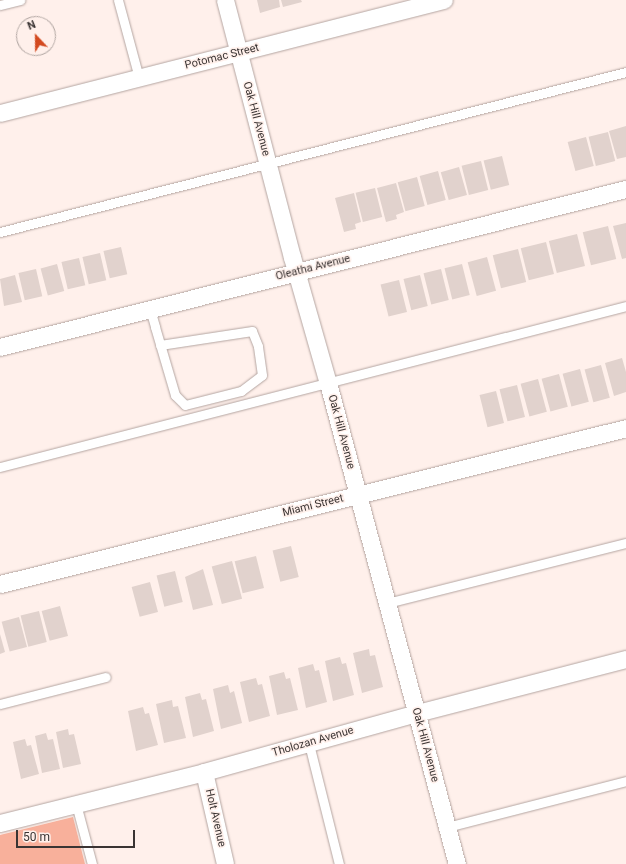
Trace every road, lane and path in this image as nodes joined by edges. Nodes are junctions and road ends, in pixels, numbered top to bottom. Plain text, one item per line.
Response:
1 (20, 0) edge
2 (118, 0) edge
3 (225, 0) edge
4 (444, 0) edge
5 (0, 5) edge
6 (238, 52) junction
7 (626, 72) edge
8 (139, 78) junction
9 (0, 113) edge
10 (268, 165) junction
11 (626, 190) edge
12 (0, 232) edge
13 (296, 272) junction
14 (626, 306) edge
15 (150, 309) junction
16 (160, 345) junction
17 (0, 347) edge
18 (328, 383) junction
19 (626, 428) edge
20 (0, 467) edge
21 (358, 495) junction
22 (626, 543) edge
23 (0, 584) edge
24 (387, 603) junction
25 (626, 659) edge
26 (106, 677) dead end
27 (0, 704) edge
28 (417, 713) junction
29 (308, 744) junction
30 (204, 772) junction
31 (626, 781) edge
32 (76, 804) junction
33 (0, 823) edge
34 (447, 827) junction
35 (92, 864) edge
36 (225, 864) edge
37 (339, 864) edge
38 (457, 864) edge

1 - 5 lane
2 - 8 lane
3 - 6 street, Oak Hill Avenue
4 - 6 street, Potomac Street
6 - 8 street, Potomac Street
6 - 10 street, Oak Hill Avenue
7 - 10 lane
8 - 9 street, Potomac Street
10 - 12 lane
10 - 13 street, Oak Hill Avenue
11 - 13 street, Oleatha Avenue
13 - 15 street, Oleatha Avenue
13 - 18 street, Oak Hill Avenue
14 - 18 lane
15 - 16 lane
15 - 17 street, Oleatha Avenue
16 - 16 lane
18 - 20 lane
18 - 21 street, Oak Hill Avenue
19 - 21 street, Miami Street
21 - 23 street, Miami Street
21 - 24 street, Oak Hill Avenue
22 - 24 lane
24 - 28 street, Oak Hill Avenue
25 - 28 street, Tholozan Avenue
26 - 27 lane
28 - 29 street, Tholozan Avenue
28 - 34 street, Oak Hill Avenue
29 - 30 street, Tholozan Avenue
29 - 37 lane
30 - 32 street, Tholozan Avenue
30 - 36 street, Holt Avenue
31 - 34 lane
32 - 33 street, Tholozan Avenue
32 - 35 lane
34 - 38 street, Oak Hill Avenue

